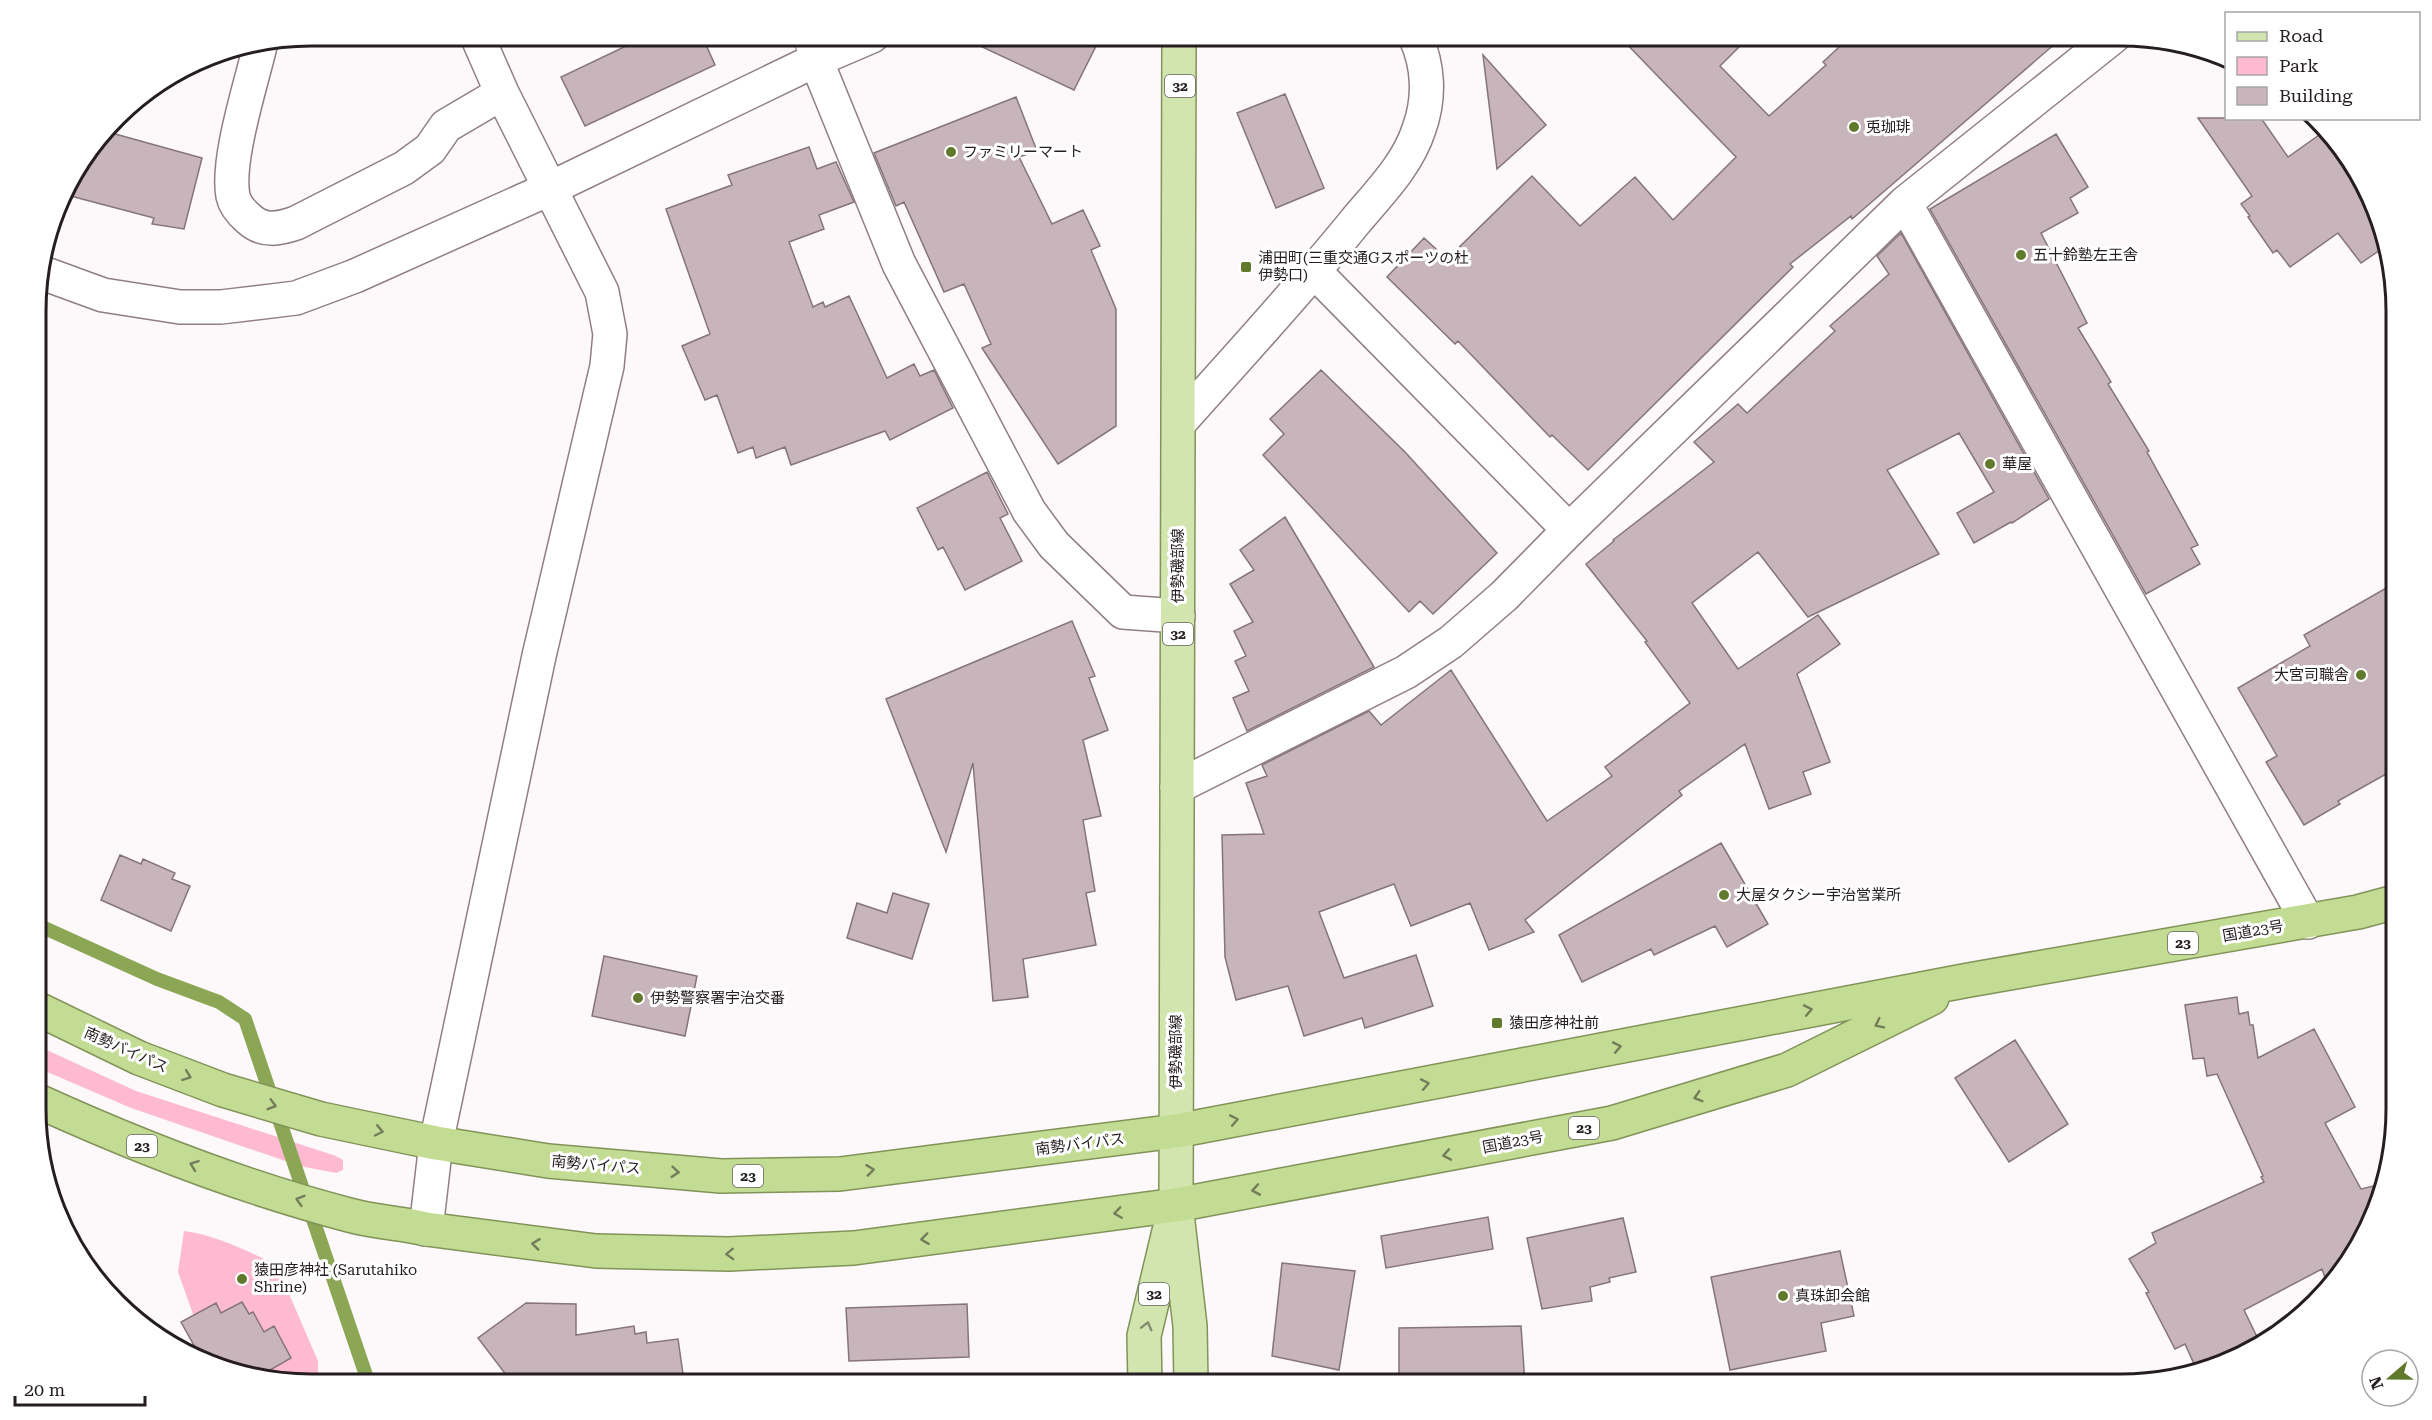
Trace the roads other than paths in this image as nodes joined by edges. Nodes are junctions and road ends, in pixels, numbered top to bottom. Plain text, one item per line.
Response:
1 (481, 46) edge
2 (1179, 46) edge
3 (1418, 46) edge
4 (2101, 46) edge
5 (811, 48) edge
6 (259, 52) edge
7 (501, 93) junction
8 (551, 188) junction
9 (1905, 203) junction
10 (1315, 272) junction
11 (49, 275) edge
12 (1179, 423) junction
13 (1569, 530) junction
14 (1178, 616) junction
15 (1178, 787) junction
16 (2386, 904) edge
17 (2308, 922) junction
18 (1969, 980) junction
19 (46, 1014) edge
20 (46, 1104) edge
21 (1176, 1131) junction
22 (436, 1143) junction
23 (1176, 1205) junction
24 (426, 1229) junction
25 (1145, 1374) edge
26 (1191, 1374) edge

1 - 7 street
2 - 12 main road, 伊勢磯部線 / 32
3 - 10 street
4 - 9 street
5 - 8 street
5 - 14 street
6 - 7 street
7 - 8 street
8 - 11 street
8 - 22 street
9 - 13 street
9 - 17 street
10 - 12 street
10 - 13 street
12 - 14 main road, 伊勢磯部線 / 32
13 - 15 street
14 - 15 main road, 伊勢磯部線 / 32
15 - 21 main road, 伊勢磯部線 / 32
16 - 17 highway, 国道23号 / 23
17 - 18 highway, 国道23号 / 23
21 -> 18 highway, 国道23号 / 23
18 -> 23 highway, 国道23号 / 23
19 -> 22 highway, 南勢バイパス / 23
24 -> 20 highway, 23
22 -> 21 highway, 南勢バイパス / 23
21 - 23 main road, 伊勢磯部線 / 32
22 - 24 street
23 -> 24 highway, 23
25 -> 23 main road, 伊勢磯部線 / 32
23 - 26 main road, 伊勢磯部線 / 32

